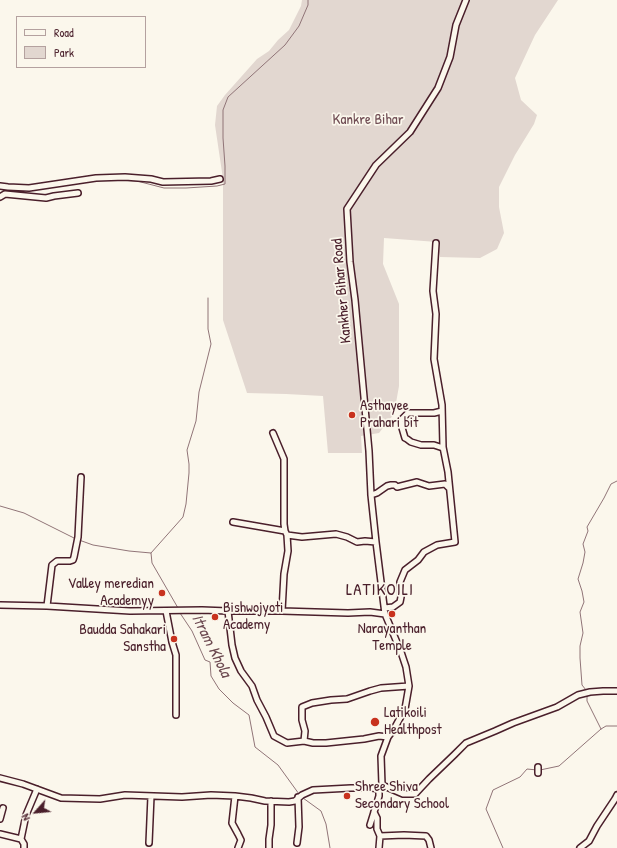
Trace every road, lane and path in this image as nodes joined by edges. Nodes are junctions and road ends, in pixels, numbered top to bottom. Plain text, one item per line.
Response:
1 (466, 0) edge
2 (220, 180) dead end
3 (0, 186) edge
4 (78, 193) dead end
5 (0, 197) edge
6 (436, 244) dead end
7 (442, 411) junction
8 (273, 433) dead end
9 (443, 448) junction
10 (81, 477) dead end
11 (449, 488) junction
12 (371, 494) junction
13 (233, 522) dead end
14 (286, 533) junction
15 (376, 542) junction
16 (0, 605) edge
17 (47, 606) junction
18 (385, 608) junction
19 (166, 611) junction
20 (228, 611) junction
21 (282, 611) junction
22 (385, 614) junction
23 (409, 686) junction
24 (617, 691) edge
25 (176, 715) dead end
26 (388, 737) junction
27 (304, 741) junction
28 (538, 767) dead end
29 (538, 773) dead end
30 (0, 778) edge
31 (380, 787) junction
32 (38, 789) junction
33 (617, 795) edge
34 (151, 796) junction
35 (235, 796) junction
36 (300, 796) junction
37 (271, 801) junction
38 (3, 808) dead end
39 (374, 812) junction
40 (0, 818) edge
41 (370, 825) dead end
42 (0, 834) edge
43 (380, 836) junction
44 (21, 839) junction
45 (149, 843) dead end
46 (297, 843) dead end
47 (24, 848) edge
48 (238, 848) edge
49 (269, 848) edge
50 (379, 848) edge
51 (431, 848) edge
52 (580, 848) edge

1 - 12 street, Kankher Bihar Road
2 - 3 street
4 - 5 street
6 - 7 street
7 - 9 street
7 - 9 street
8 - 14 street
9 - 11 street
10 - 17 street
11 - 12 street
11 - 18 street
12 - 15 street, Kankher Bihar Road
13 - 14 street
14 - 15 street
14 - 21 street
15 - 18 street, Kankher Bihar Road
16 - 17 street
17 - 19 street
18 - 22 street, Kankher Bihar Road
19 - 20 street
19 - 25 street
20 - 21 street
20 - 27 street
21 - 22 street
22 - 23 street
23 - 26 street
23 - 27 street
24 - 31 street
26 - 27 street
26 - 31 street
28 - 29 street
30 - 32 street
31 - 36 street
31 - 39 street
32 - 34 street
32 - 44 street
33 - 52 street
34 - 35 street
34 - 45 street
35 - 37 street
35 - 48 street
36 - 37 street
36 - 46 street
37 - 49 street
38 - 40 street
39 - 41 street
39 - 43 street
42 - 44 street
43 - 50 street
43 - 51 street
44 - 47 street

